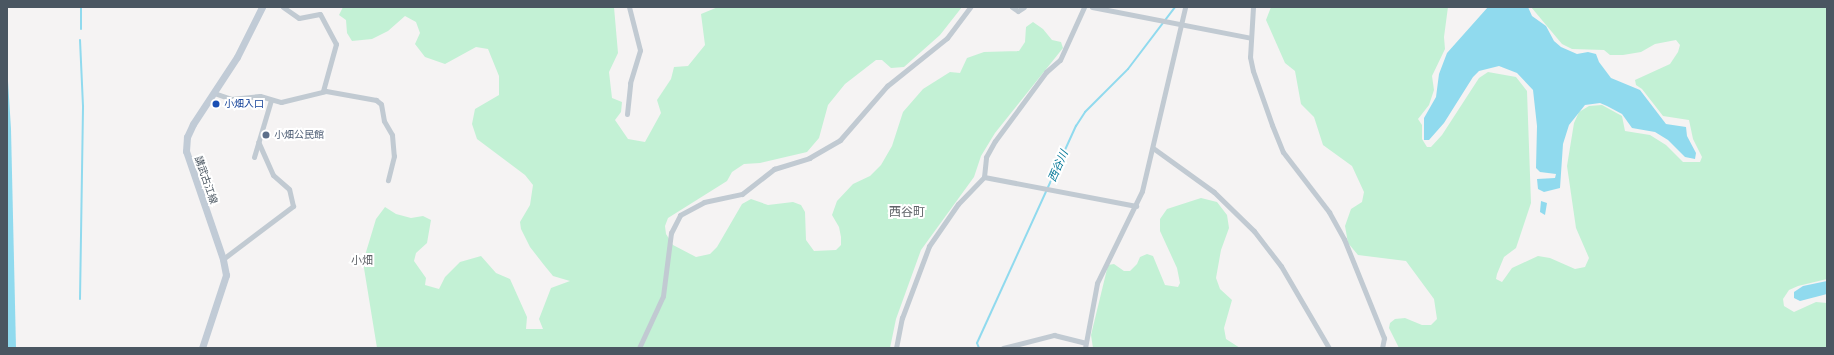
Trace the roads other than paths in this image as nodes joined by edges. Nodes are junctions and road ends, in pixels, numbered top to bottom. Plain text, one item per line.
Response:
1 (262, 7) edge
2 (283, 7) edge
3 (629, 7) edge
4 (970, 7) edge
5 (1012, 7) edge
6 (1024, 7) edge
7 (1084, 7) edge
8 (1092, 7) edge
9 (1185, 7) edge
10 (1253, 7) edge
11 (1181, 25) junction
12 (1251, 38) junction
13 (323, 91) junction
14 (214, 93) junction
15 (271, 100) junction
16 (627, 114) dead end
17 (258, 142) junction
18 (1153, 148) junction
19 (254, 157) dead end
20 (984, 177) junction
21 (388, 180) dead end
22 (1136, 206) junction
23 (223, 259) junction
24 (1085, 345) edge
25 (202, 348) edge
26 (639, 348) edge
27 (896, 348) edge
28 (1002, 348) edge
29 (1329, 348) edge
30 (1382, 348) edge

1 - 14 main road, 講武古江線
2 - 13 street
3 - 16 street
4 - 26 street
5 - 6 street
7 - 20 street
8 - 11 street
9 - 11 street
10 - 12 street
11 - 12 street
11 - 18 street
12 - 30 street
13 - 15 street
13 - 21 street
14 - 15 street
14 - 23 main road, 講武古江線
15 - 17 street
17 - 19 street
17 - 23 street
18 - 22 street
18 - 29 street
20 - 22 street
20 - 27 street
22 - 24 street
23 - 25 main road, 講武古江線
24 - 28 street

